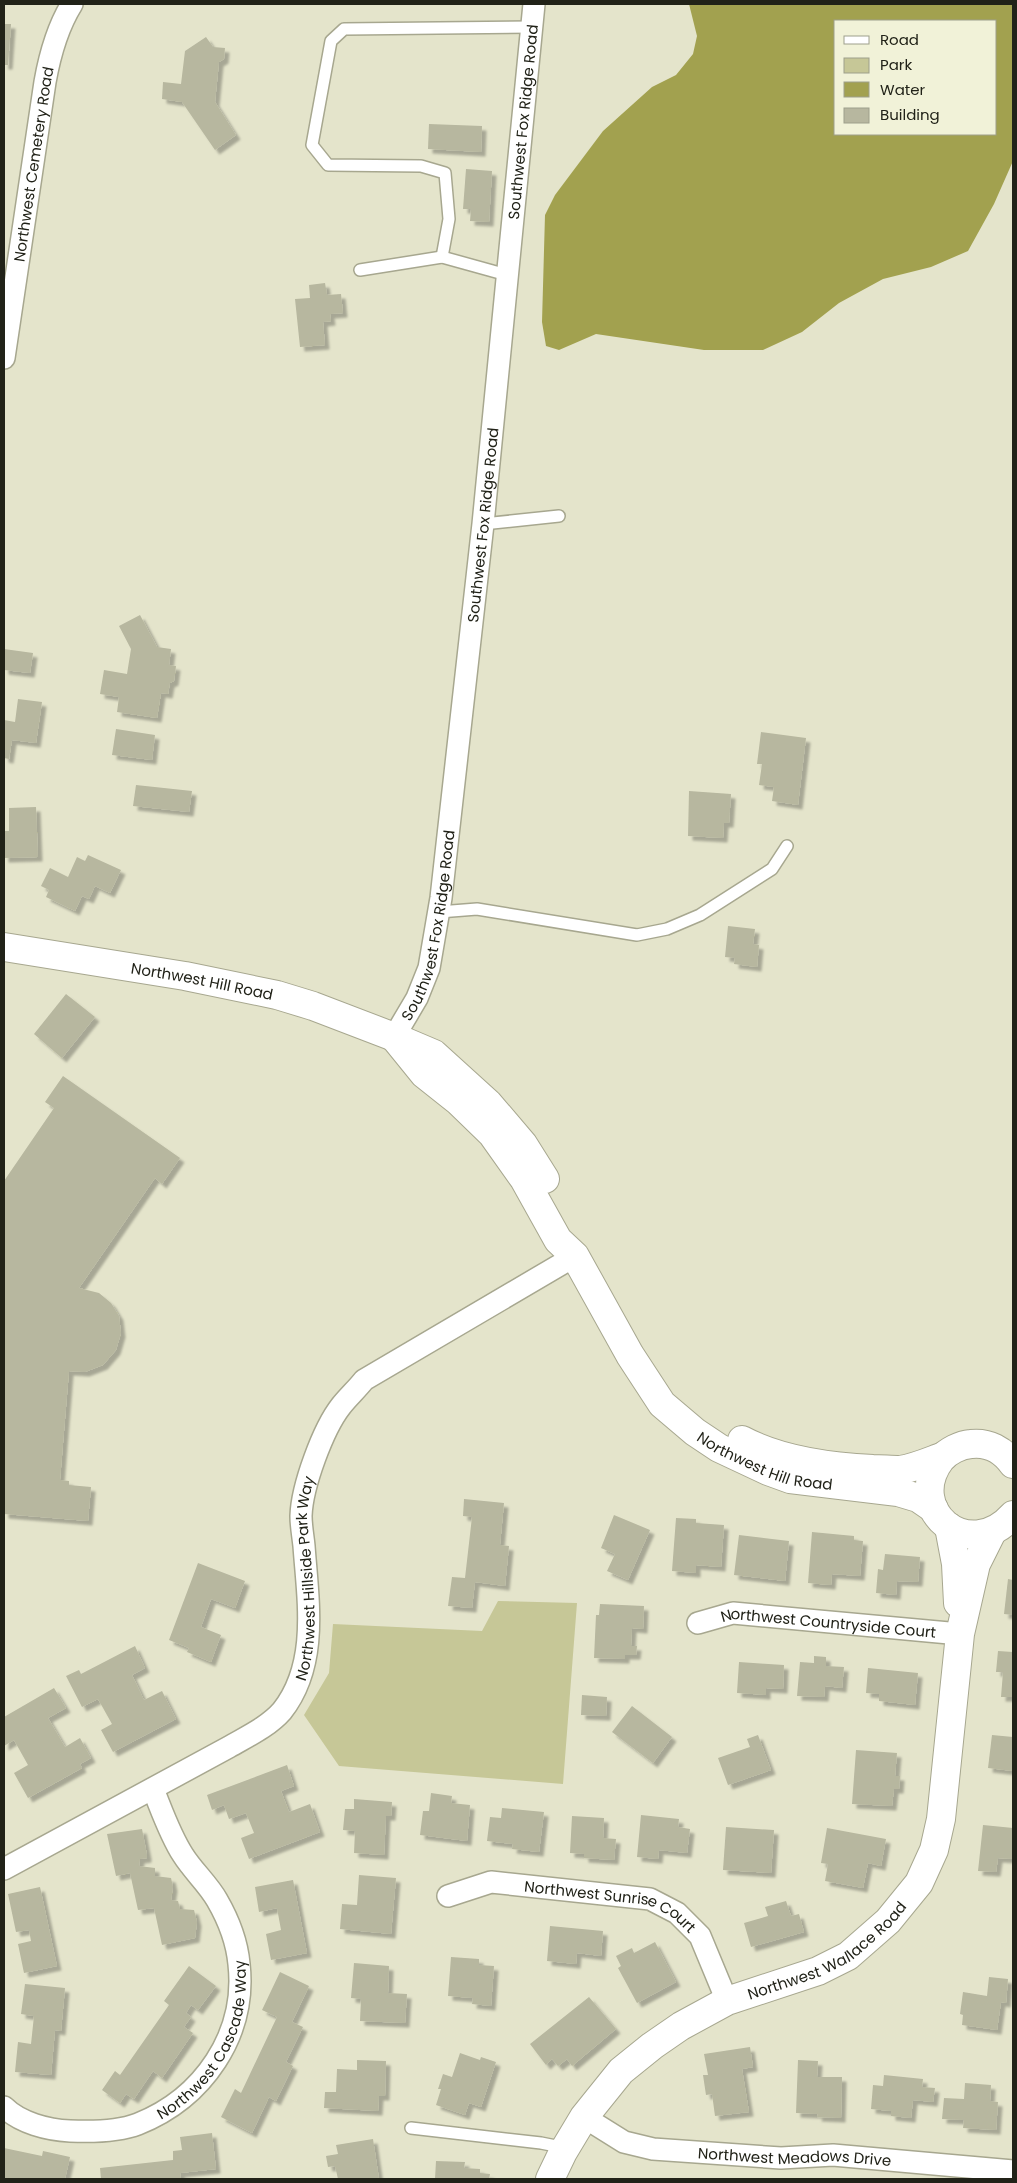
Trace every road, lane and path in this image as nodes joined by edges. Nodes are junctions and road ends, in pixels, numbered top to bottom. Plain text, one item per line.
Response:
1 (72, 4) edge
2 (534, 4) edge
3 (532, 27) junction
4 (442, 257) junction
5 (360, 270) dead end
6 (508, 275) junction
7 (4, 358) edge
8 (559, 516) dead end
9 (483, 524) junction
10 (787, 846) dead end
11 (439, 912) junction
12 (4, 947) edge
13 (394, 1037) junction
14 (575, 1256) junction
15 (630, 1355) junction
16 (944, 1456) junction
17 (1013, 1464) edge
18 (1013, 1515) edge
19 (941, 1518) junction
20 (992, 1532) junction
21 (698, 1623) dead end
22 (960, 1634) junction
23 (153, 1789) junction
24 (4, 1869) edge
25 (448, 1896) dead end
26 (726, 2001) junction
27 (4, 2107) edge
28 (584, 2117) junction
29 (411, 2128) dead end
30 (566, 2148) junction
31 (1013, 2172) edge
32 (550, 2179) edge

1 - 7 street, Northwest Cemetery Road
2 - 3 street, Southwest Fox Ridge Road
3 - 4 lane
3 - 6 street, Southwest Fox Ridge Road
4 - 5 lane
4 - 6 lane
6 - 9 street, Southwest Fox Ridge Road
8 - 9 lane
9 - 11 street, Southwest Fox Ridge Road
10 - 11 lane
11 - 13 street, Southwest Fox Ridge Road
12 - 13 main road, Northwest Hill Road
13 - 14 main road, Northwest Hill Road
14 - 15 main road, Northwest Hill Road
14 - 23 street, Northwest Hillside Park Way
15 - 16 main road, Northwest Hill Road
15 - 19 main road, Northwest Hill Road
16 - 17 main road, Northwest Hill Road
16 - 19 main road, Northwest Wallace Road
18 - 20 main road
19 - 20 main road, Northwest Hill Road
19 - 22 main road, Northwest Wallace Road
20 - 22 main road, Northwest Wallace Road
21 - 22 street, Northwest Countryside Court
22 - 26 main road, Northwest Wallace Road
23 - 24 street, Northwest Hillside Park Way
23 - 27 street, Northwest Cascade Way
25 - 26 street, Northwest Sunrise Court
26 - 28 main road, Northwest Wallace Road
28 - 30 main road, Northwest Wallace Road
28 - 31 street, Northwest Meadows Drive
29 - 30 lane
30 - 32 main road, Northwest Wallace Road

